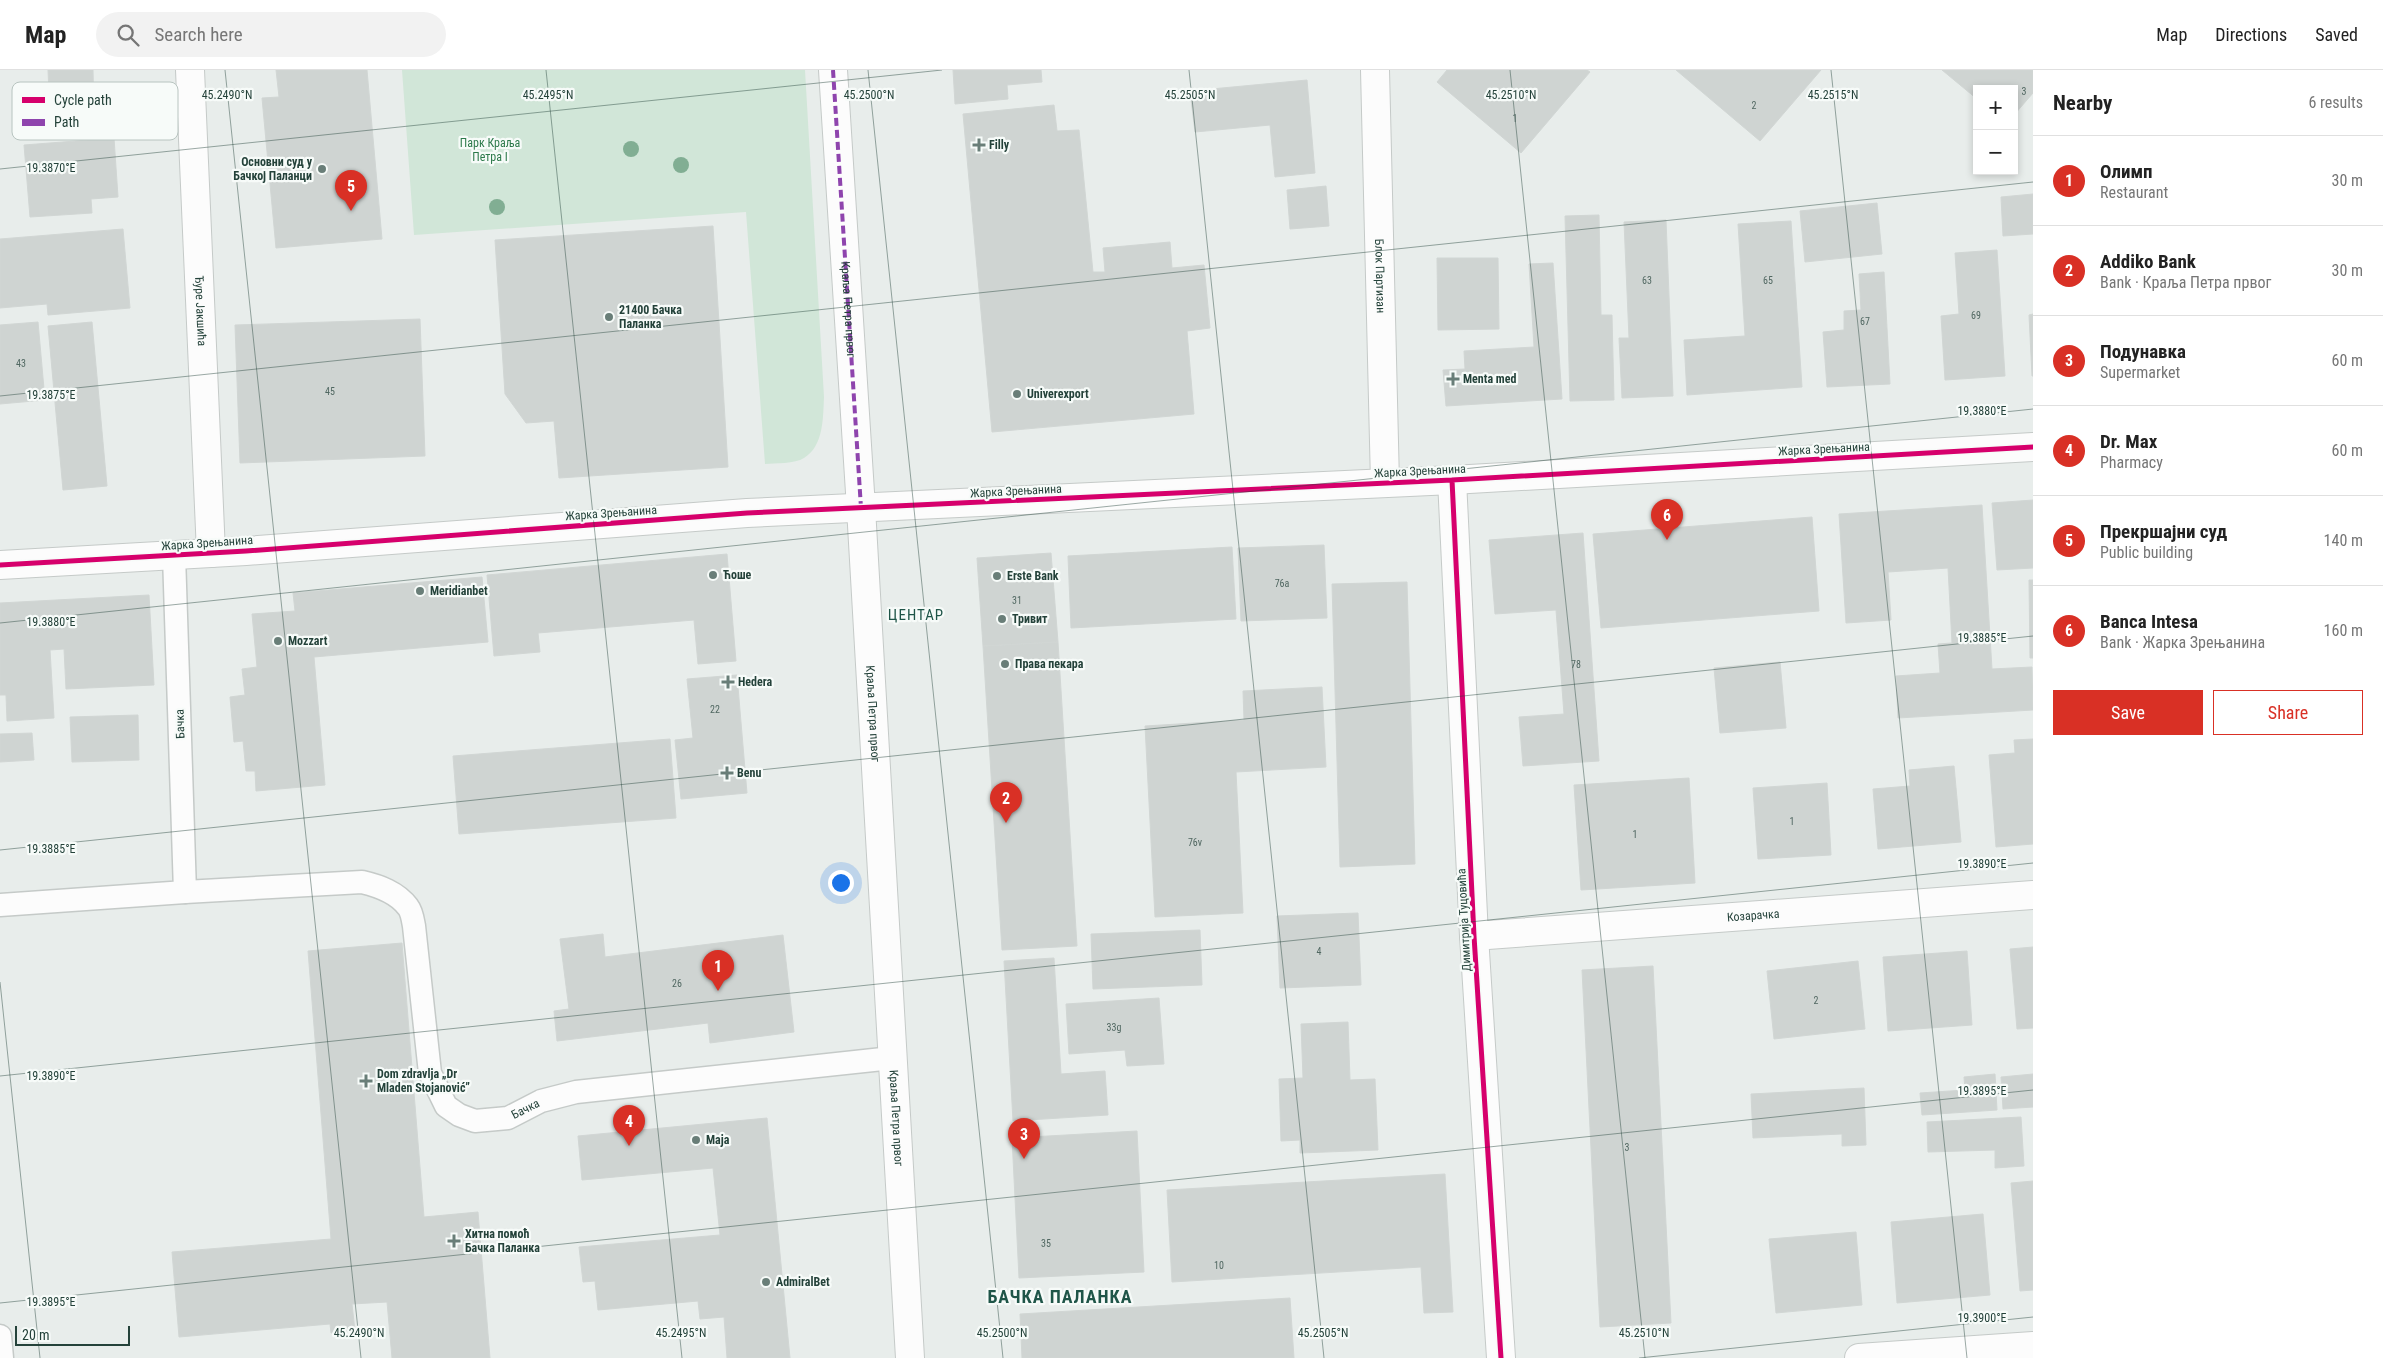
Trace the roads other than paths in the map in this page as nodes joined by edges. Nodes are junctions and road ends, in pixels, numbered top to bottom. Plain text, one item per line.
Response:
1 (190, 70) edge
2 (833, 70) edge
3 (1375, 70) edge
4 (2033, 447) edge
5 (1452, 480) junction
6 (1384, 483) junction
7 (861, 508) junction
8 (210, 553) junction
9 (174, 556) junction
10 (0, 565) edge
11 (185, 892) junction
12 (2033, 895) edge
13 (0, 904) edge
14 (1474, 936) junction
15 (892, 1058) junction
16 (0, 1336) edge
17 (2033, 1346) edge
18 (2, 1358) edge
19 (910, 1358) edge
20 (1501, 1358) edge
21 (1858, 1358) edge

1 - 8 street, Ђуре Јакшића
2 - 7 street, Краља Петра првог
3 - 6 street, Блок Партизан
4 - 5 street, Жарка Зрењанина
5 - 6 street, Жарка Зрењанина
5 - 14 street, Димитрија Туцовића
6 - 7 street, Жарка Зрењанина
7 - 8 street, Жарка Зрењанина
7 - 15 street, Краља Петра првог
8 - 9 street, Жарка Зрењанина
9 - 10 street, Жарка Зрењанина
9 - 11 lane, Бачка
11 - 13 lane, Бачка
11 - 15 lane, Бачка
12 - 14 street, Козарачка
14 - 20 street, Димитрија Туцовића
15 - 19 street, Краља Петра првог
16 - 18 lane
17 - 21 street

